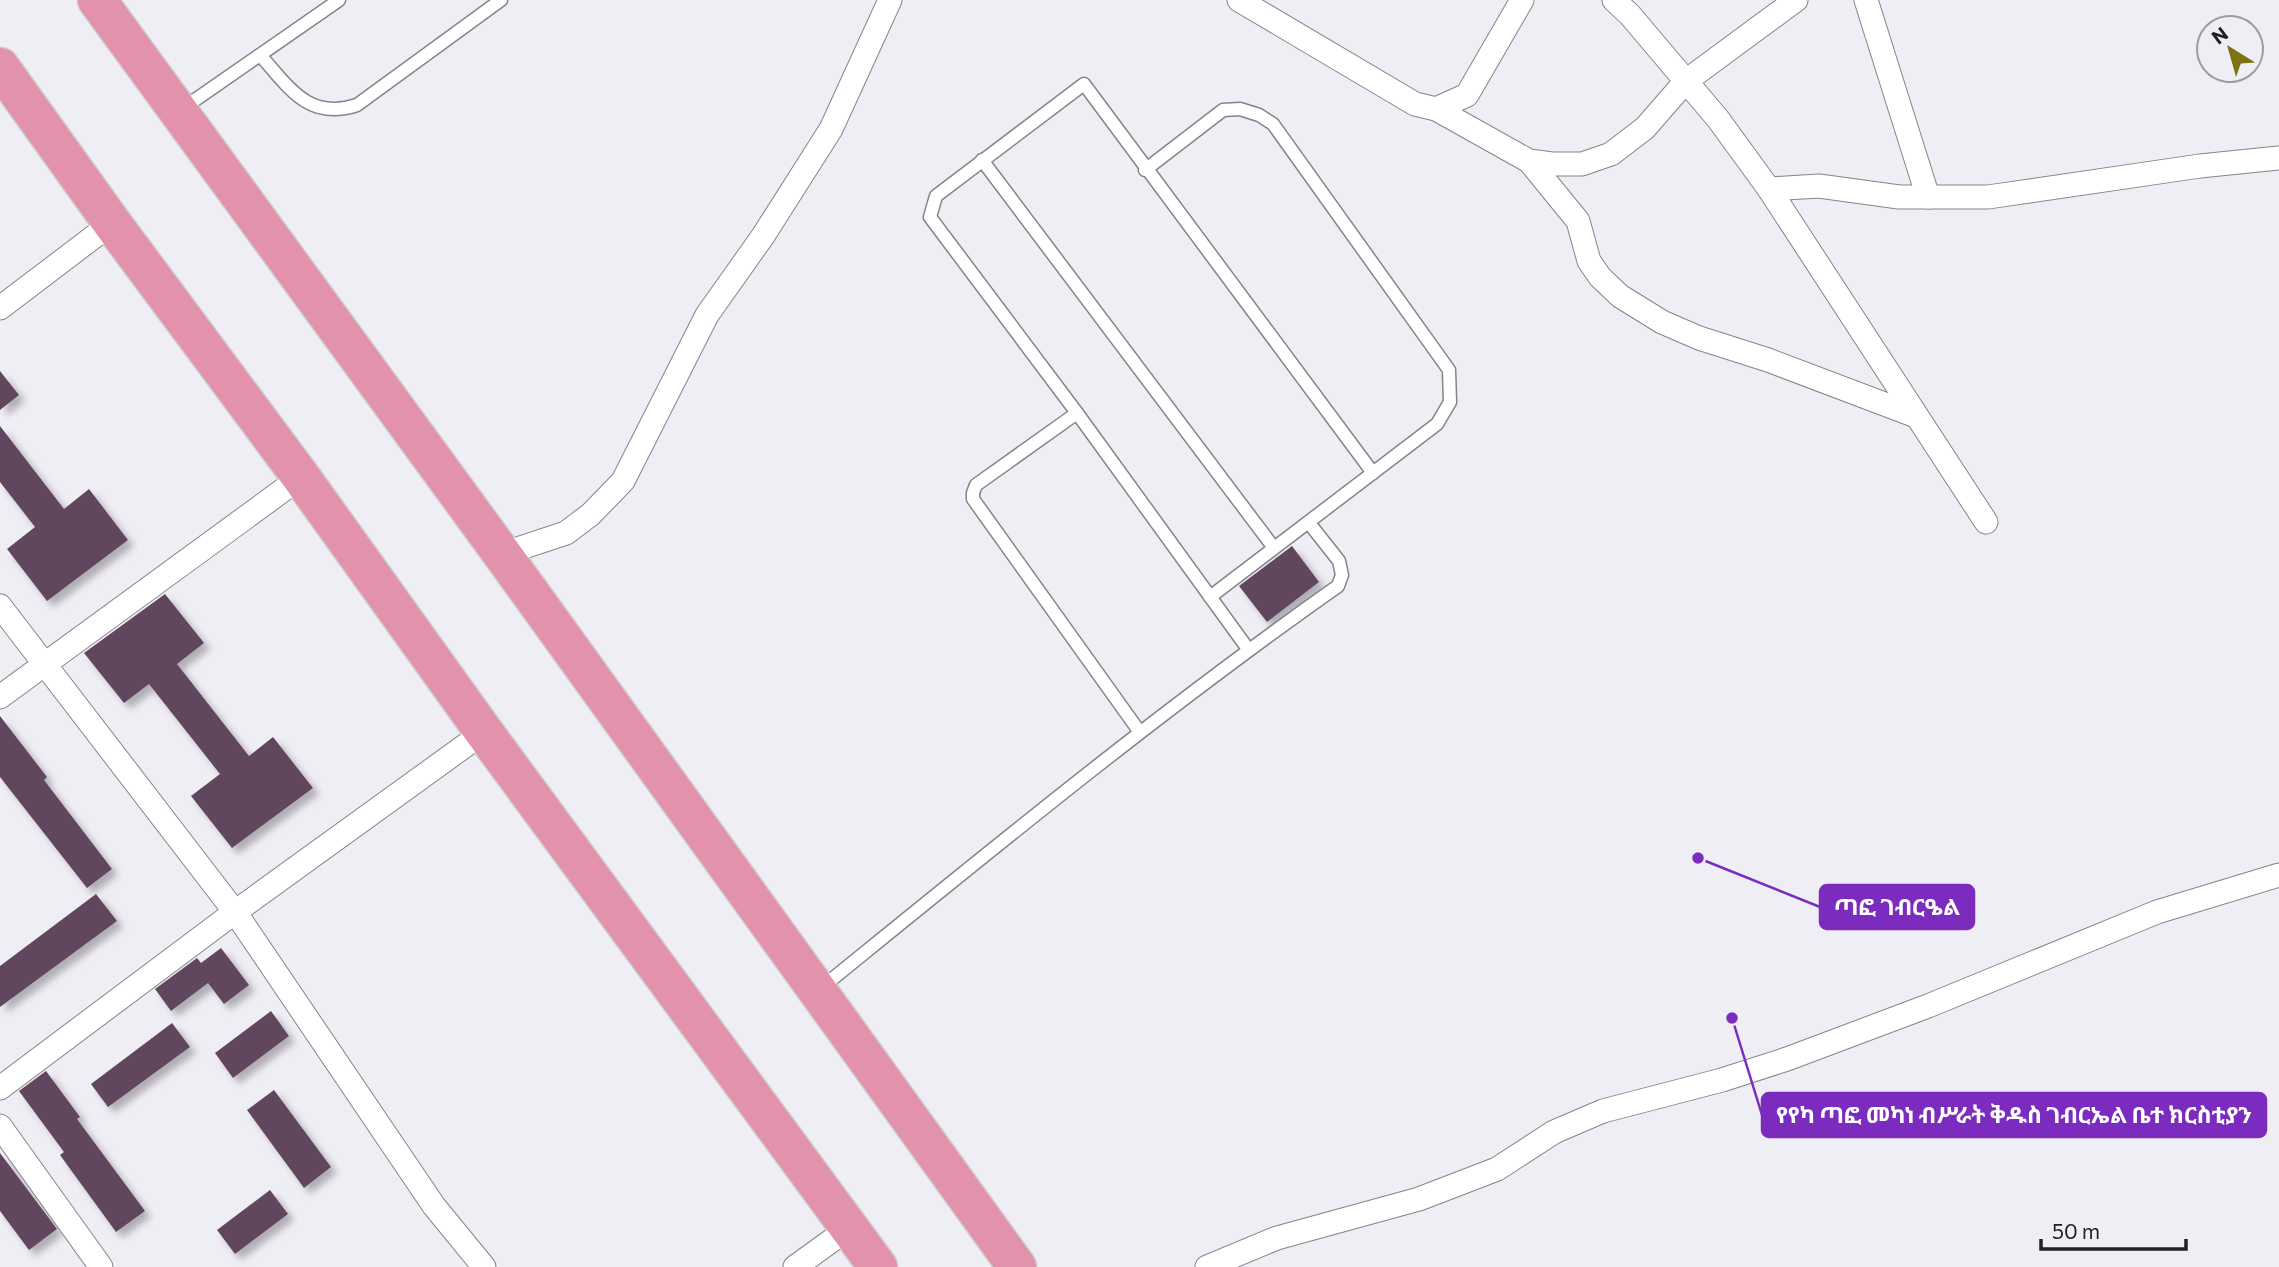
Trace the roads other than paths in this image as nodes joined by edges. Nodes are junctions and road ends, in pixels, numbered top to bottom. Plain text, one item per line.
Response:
1 (97, 0) edge
2 (339, 0) edge
3 (501, 0) edge
4 (890, 0) edge
5 (1238, 0) edge
6 (1522, 0) edge
7 (1614, 0) edge
8 (1796, 0) edge
9 (1866, 0) edge
10 (260, 55) junction
11 (0, 67) edge
12 (1686, 81) junction
13 (1436, 109) junction
14 (178, 111) junction
15 (2279, 158) edge
16 (982, 160) junction
17 (1529, 161) junction
18 (1145, 170) junction
19 (1769, 189) junction
20 (1928, 197) junction
21 (112, 223) junction
22 (0, 308) edge
23 (1077, 413) junction
24 (1916, 416) junction
25 (1373, 473) junction
26 (301, 477) junction
27 (1986, 522) dead end
28 (1309, 523) junction
29 (1274, 548) junction
30 (502, 554) junction
31 (1210, 597) junction
32 (0, 606) edge
33 (1248, 649) junction
34 (44, 665) junction
35 (0, 697) edge
36 (1139, 731) junction
37 (484, 732) junction
38 (2279, 875) edge
39 (235, 912) junction
40 (817, 991) junction
41 (0, 1088) edge
42 (0, 1126) edge
43 (849, 1228) junction
44 (101, 1267) edge
45 (484, 1267) edge
46 (795, 1267) edge
47 (878, 1267) edge
48 (1017, 1267) edge
49 (1207, 1267) edge

1 - 14 highway
2 - 10 lane
3 - 10 lane
4 - 30 street
5 - 13 street
6 - 13 street
7 - 12 street
8 - 12 street
9 - 20 street
10 - 14 lane
11 - 21 highway
12 - 17 street
12 - 19 street
13 - 17 street
14 - 30 highway
15 - 20 street
16 - 18 lane
16 - 23 lane
16 - 29 lane
17 - 24 street
18 - 25 lane
18 - 25 lane
19 - 20 street
19 - 24 street
21 - 22 street
21 - 26 highway
23 - 31 lane
23 - 36 lane
24 - 27 street
25 - 28 lane
26 - 34 street
26 - 37 highway
28 - 29 lane
28 - 33 lane
29 - 31 lane
30 - 40 highway
31 - 33 lane
32 - 34 street
33 - 36 lane
34 - 35 street
34 - 39 street
36 - 40 lane
37 - 39 street
37 - 43 highway
38 - 49 street
39 - 41 street
39 - 45 street
40 - 48 highway
42 - 44 street
43 - 46 street
43 - 47 highway

